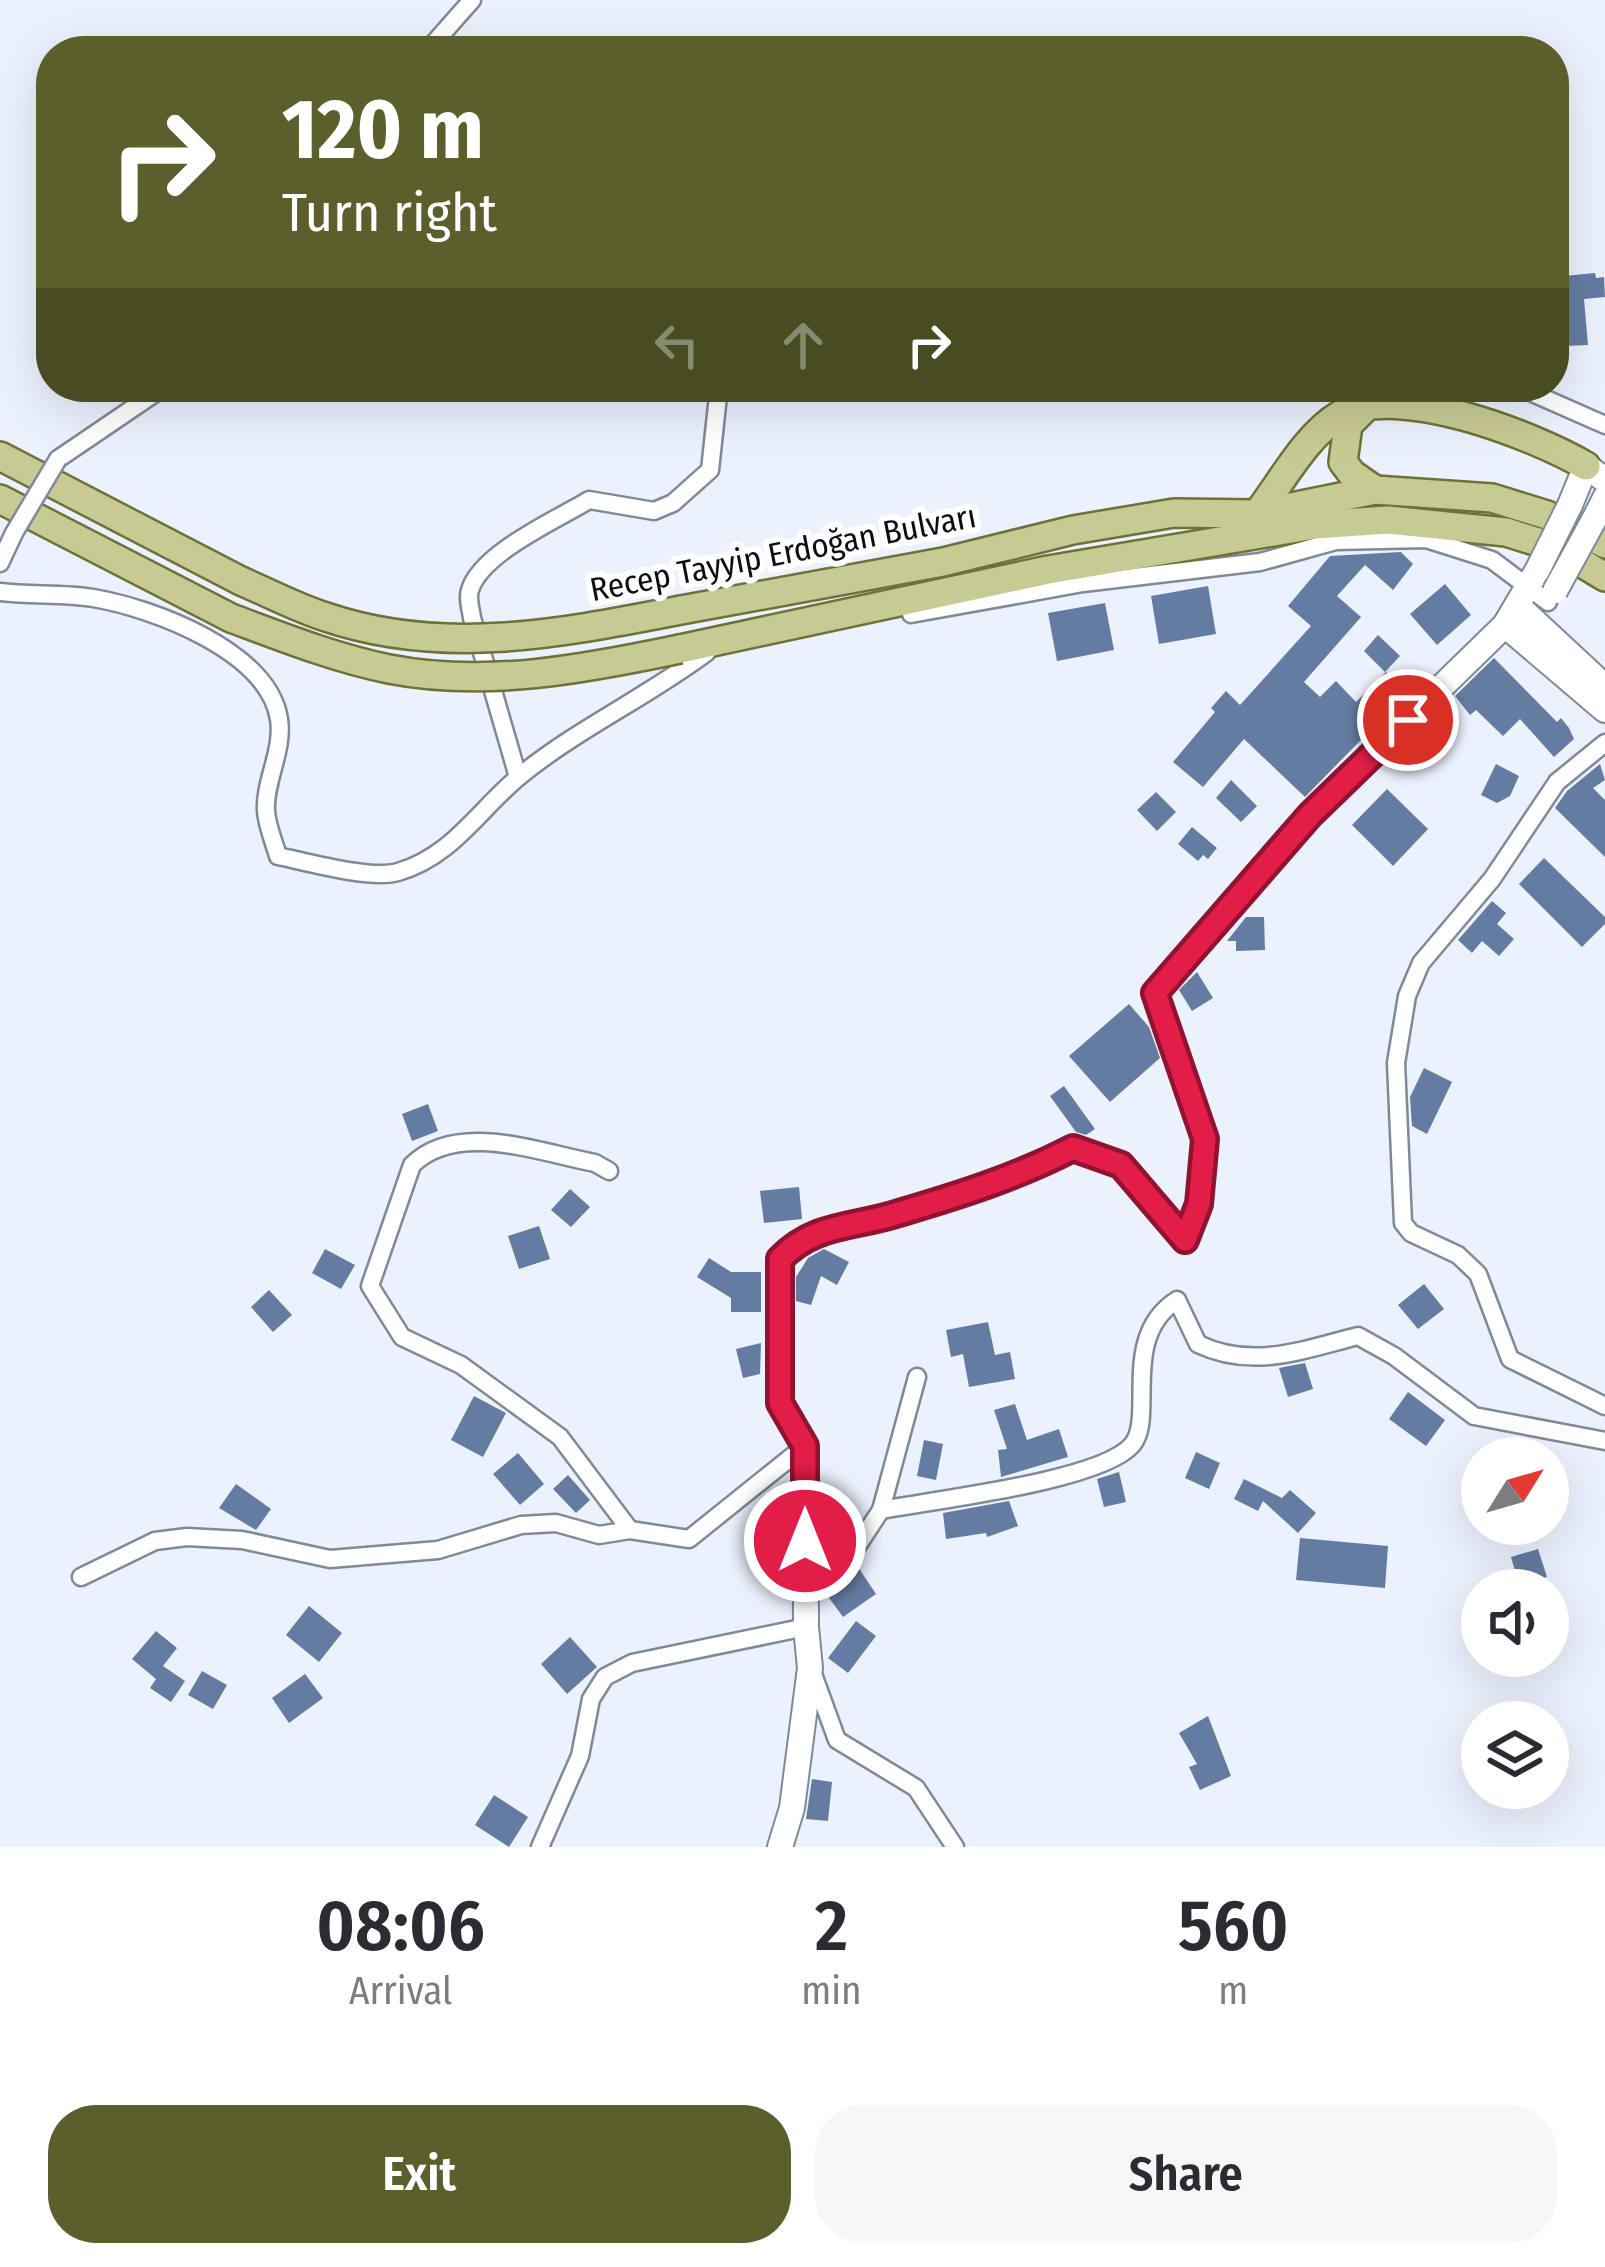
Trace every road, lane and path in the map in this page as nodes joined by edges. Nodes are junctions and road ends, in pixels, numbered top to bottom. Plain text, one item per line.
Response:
1 (472, 0) edge
2 (440, 36) edge
3 (142, 402) edge
4 (717, 402) edge
5 (1553, 402) edge
6 (1366, 409) junction
7 (1605, 425) edge
8 (0, 456) edge
9 (1596, 473) edge
10 (1375, 490) junction
11 (0, 499) edge
12 (1600, 507) edge
13 (1257, 514) junction
14 (1605, 544) edge
15 (0, 563) edge
16 (1605, 578) edge
17 (0, 592) edge
18 (1532, 600) junction
19 (911, 614) dead end
20 (694, 650) junction
21 (1605, 687) edge
22 (1605, 710) edge
23 (1605, 743) edge
24 (518, 777) junction
25 (609, 1171) dead end
26 (917, 1377) dead end
27 (1605, 1406) edge
28 (1605, 1441) edge
29 (805, 1446) junction
30 (881, 1510) junction
31 (630, 1529) junction
32 (81, 1577) dead end
33 (806, 1588) junction
34 (806, 1627) junction
35 (810, 1668) junction
36 (540, 1847) edge
37 (780, 1847) edge
38 (955, 1847) edge

1 - 2 street
3 - 15 street, bridge
4 - 24 street
5 - 7 street
6 - 9 main road
6 - 10 main road
6 - 13 main road
8 - 13 main road, Recep Tayyip Erdoğan Bulvarı, bridge
9 - 18 street, bridge
10 - 13 main road, Recep Tayyip Erdoğan Bulvarı
10 - 14 main road, Recep Tayyip Erdoğan Bulvarı
11 - 20 main road, Recep Tayyip Erdoğan Bulvarı, bridge
12 - 18 street, bridge
16 - 20 main road, Recep Tayyip Erdoğan Bulvarı
17 - 24 street
18 - 19 street
18 - 21 street
18 - 22 street
18 - 29 street
20 - 24 street
23 - 27 street
25 - 31 street
26 - 30 street
28 - 30 street
29 - 31 street
29 - 33 street
30 - 33 street
31 - 32 street
33 - 34 street
34 - 35 street
34 - 36 street
35 - 37 street
35 - 38 street

